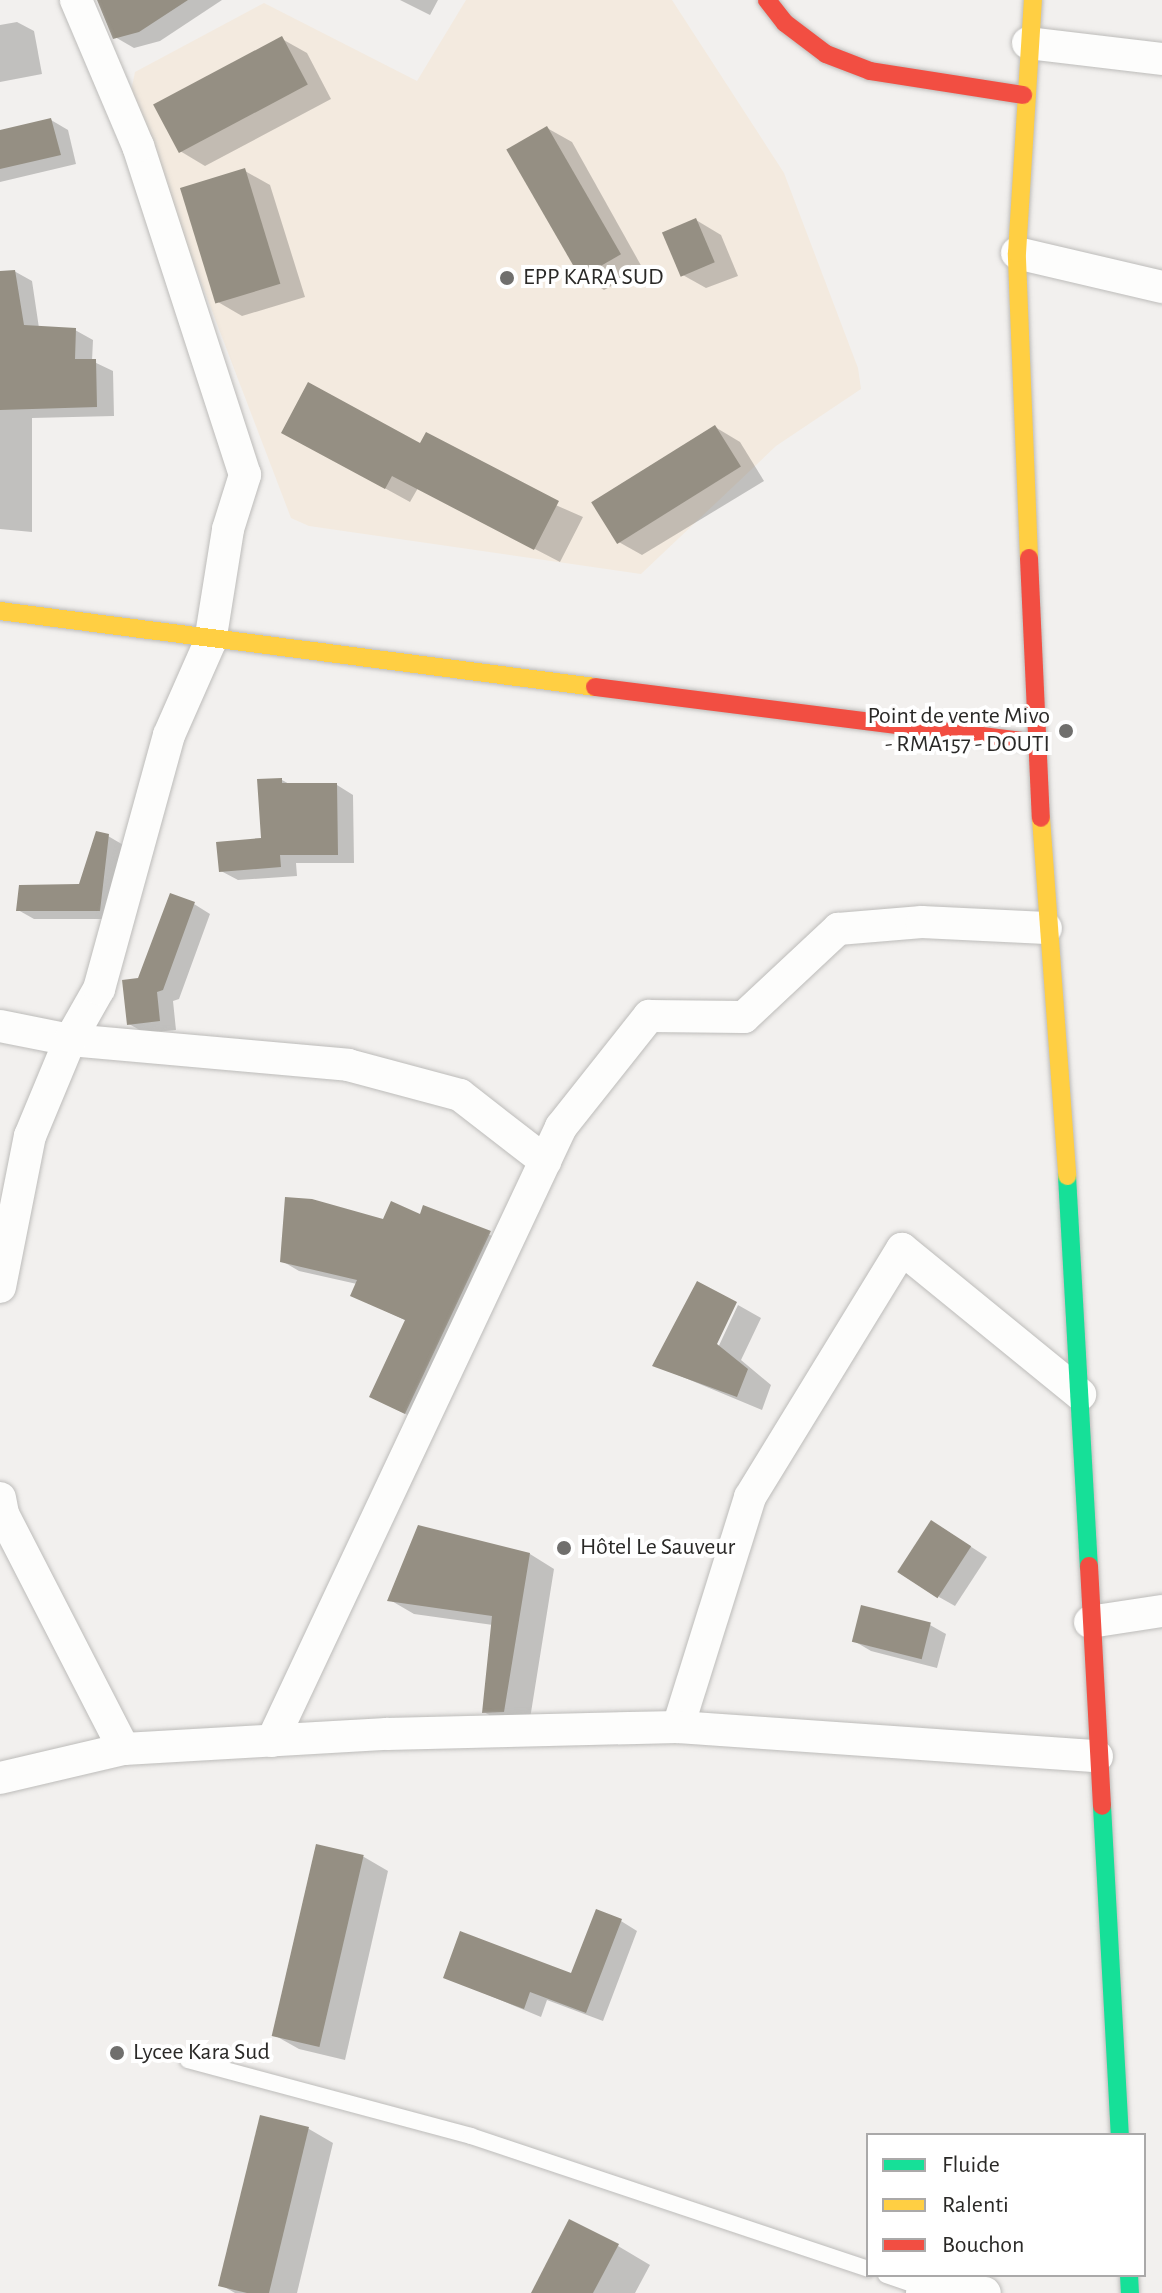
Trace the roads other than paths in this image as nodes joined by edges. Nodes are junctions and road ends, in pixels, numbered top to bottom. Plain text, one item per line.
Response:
1 (76, 0) edge
2 (767, 0) edge
3 (1033, 0) edge
4 (1028, 43) junction
5 (1162, 59) edge
6 (1023, 95) junction
7 (1017, 253) junction
8 (1162, 287) edge
9 (0, 611) edge
10 (210, 642) junction
11 (1036, 743) junction
12 (1046, 928) junction
13 (0, 1026) edge
14 (70, 1040) junction
15 (545, 1161) junction
16 (3, 1252) edge
17 (0, 1287) edge
18 (1080, 1394) junction
19 (0, 1498) edge
20 (1162, 1611) edge
21 (1090, 1622) junction
22 (678, 1727) junction
23 (272, 1741) junction
24 (124, 1749) junction
25 (1097, 1756) junction
26 (0, 1778) edge
27 (188, 2060) dead end
28 (1120, 2133) edge
29 (866, 2268) edge
30 (891, 2277) edge
31 (923, 2290) edge
32 (985, 2293) edge

1 - 10 street
2 - 6 main road
3 - 4 main road
4 - 5 street
4 - 6 main road
6 - 7 main road
7 - 8 street
7 - 11 main road
9 - 10 main road
10 - 11 main road
10 - 14 street
11 - 12 main road
12 - 15 street
12 - 18 main road
13 - 14 street
14 - 15 street
14 - 16 street
15 - 23 street
16 - 17 street
18 - 21 main road
18 - 22 street
19 - 24 street
20 - 21 street
21 - 25 main road
22 - 23 street
22 - 25 street
23 - 24 street
24 - 26 street
25 - 28 main road
27 - 29 lane
30 - 31 lane
31 - 32 street

